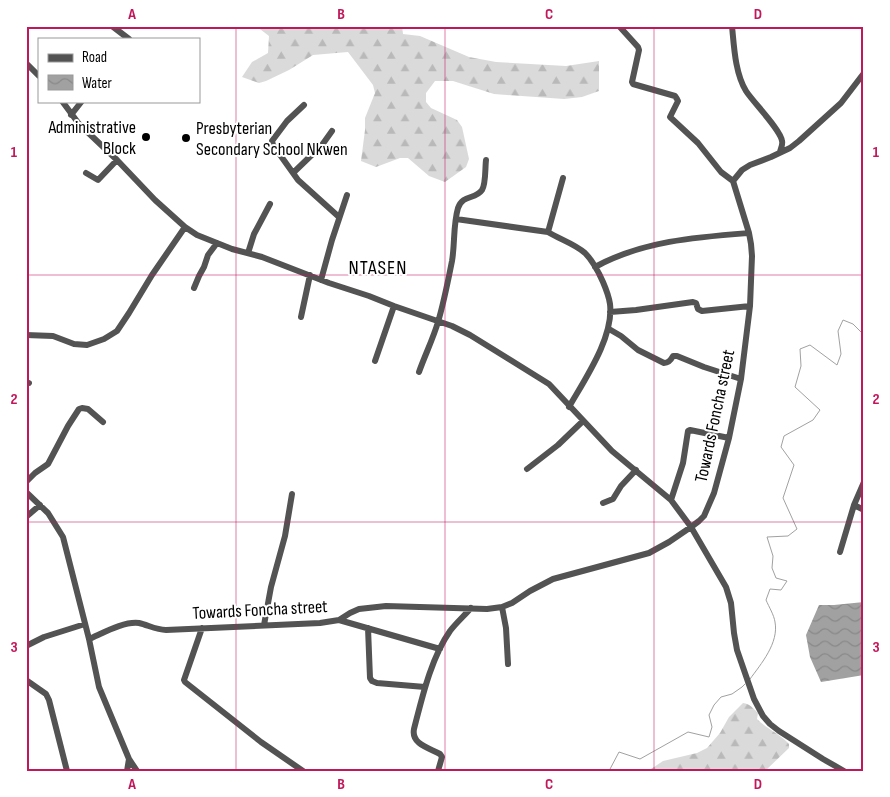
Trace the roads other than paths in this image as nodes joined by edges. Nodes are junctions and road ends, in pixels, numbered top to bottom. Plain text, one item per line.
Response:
1 (112, 26) edge
2 (619, 26) edge
3 (732, 26) edge
4 (128, 38) edge
5 (26, 63) edge
6 (864, 72) edge
7 (38, 75) edge
8 (63, 102) edge
9 (81, 102) edge
10 (304, 105) dead end
11 (71, 115) junction
12 (332, 131) dead end
13 (780, 152) junction
14 (117, 160) junction
15 (486, 160) dead end
16 (86, 173) dead end
17 (293, 173) junction
18 (563, 178) dead end
19 (734, 181) junction
20 (347, 195) dead end
21 (270, 204) dead end
22 (339, 217) junction
23 (456, 219) junction
24 (185, 227) junction
25 (548, 232) junction
26 (749, 233) junction
27 (217, 243) junction
28 (248, 253) junction
29 (595, 267) junction
30 (310, 275) junction
31 (321, 280) junction
32 (194, 288) dead end
33 (394, 306) junction
34 (750, 306) junction
35 (610, 312) junction
36 (301, 317) dead end
37 (438, 322) junction
38 (609, 329) junction
39 (26, 335) edge
40 (375, 361) dead end
41 (419, 372) dead end
42 (741, 379) junction
43 (570, 407) junction
44 (583, 421) junction
45 (103, 422) dead end
46 (729, 438) junction
47 (527, 469) dead end
48 (636, 470) junction
49 (26, 482) edge
50 (864, 482) edge
51 (26, 492) edge
52 (292, 494) dead end
53 (671, 500) junction
54 (603, 503) dead end
55 (40, 505) junction
56 (854, 505) junction
57 (864, 510) edge
58 (26, 517) edge
59 (691, 527) junction
60 (840, 552) dead end
61 (502, 607) junction
62 (471, 608) junction
63 (340, 620) junction
64 (85, 624) junction
65 (264, 625) junction
66 (202, 628) junction
67 (368, 628) junction
68 (89, 639) junction
69 (26, 646) edge
70 (440, 649) junction
71 (508, 664) dead end
72 (26, 680) edge
73 (425, 687) junction
74 (129, 759) junction
75 (67, 771) edge
76 (127, 771) edge
77 (137, 771) edge
78 (303, 771) edge
79 (438, 771) edge
80 (844, 771) edge

1 - 4 street
2 - 19 street
3 - 13 street
5 - 7 street
6 - 13 street
8 - 11 street
9 - 11 street
10 - 17 street
11 - 14 street
12 - 17 street
13 - 19 street
14 - 16 street
14 - 24 street
15 - 23 street
17 - 22 street
18 - 25 street
19 - 26 street, Towards Foncha street
20 - 22 street
21 - 28 street
22 - 31 street
23 - 25 street
23 - 37 street
24 - 27 street
24 - 39 street
25 - 29 street
26 - 29 street
26 - 34 street, Towards Foncha street
27 - 28 street
27 - 32 street
28 - 30 street
29 - 35 street
30 - 31 street
30 - 36 street
31 - 33 street
33 - 37 street
33 - 40 street
34 - 35 street
34 - 42 street, Towards Foncha street
35 - 38 street
37 - 41 street
37 - 43 street
38 - 42 street
38 - 43 street
42 - 46 street, Towards Foncha street
43 - 44 street
44 - 47 street
44 - 48 street
45 - 49 street
46 - 53 street
46 - 59 street, Towards Foncha street
48 - 53 street
48 - 54 street
50 - 56 street
51 - 55 street
52 - 65 street
53 - 59 street
55 - 58 street
55 - 64 street
56 - 57 street
56 - 60 street
59 - 61 street, Towards Foncha street
59 - 80 street
61 - 62 street, Towards Foncha street
61 - 71 street
62 - 63 street, Towards Foncha street
62 - 70 street
63 - 65 street, Towards Foncha street
63 - 67 street
64 - 68 street
64 - 69 street
65 - 66 street, Towards Foncha street
66 - 68 street, Towards Foncha street
66 - 78 street
67 - 70 street
67 - 73 street
68 - 74 street
70 - 73 street
72 - 75 street
73 - 79 street
74 - 76 street
74 - 77 street

